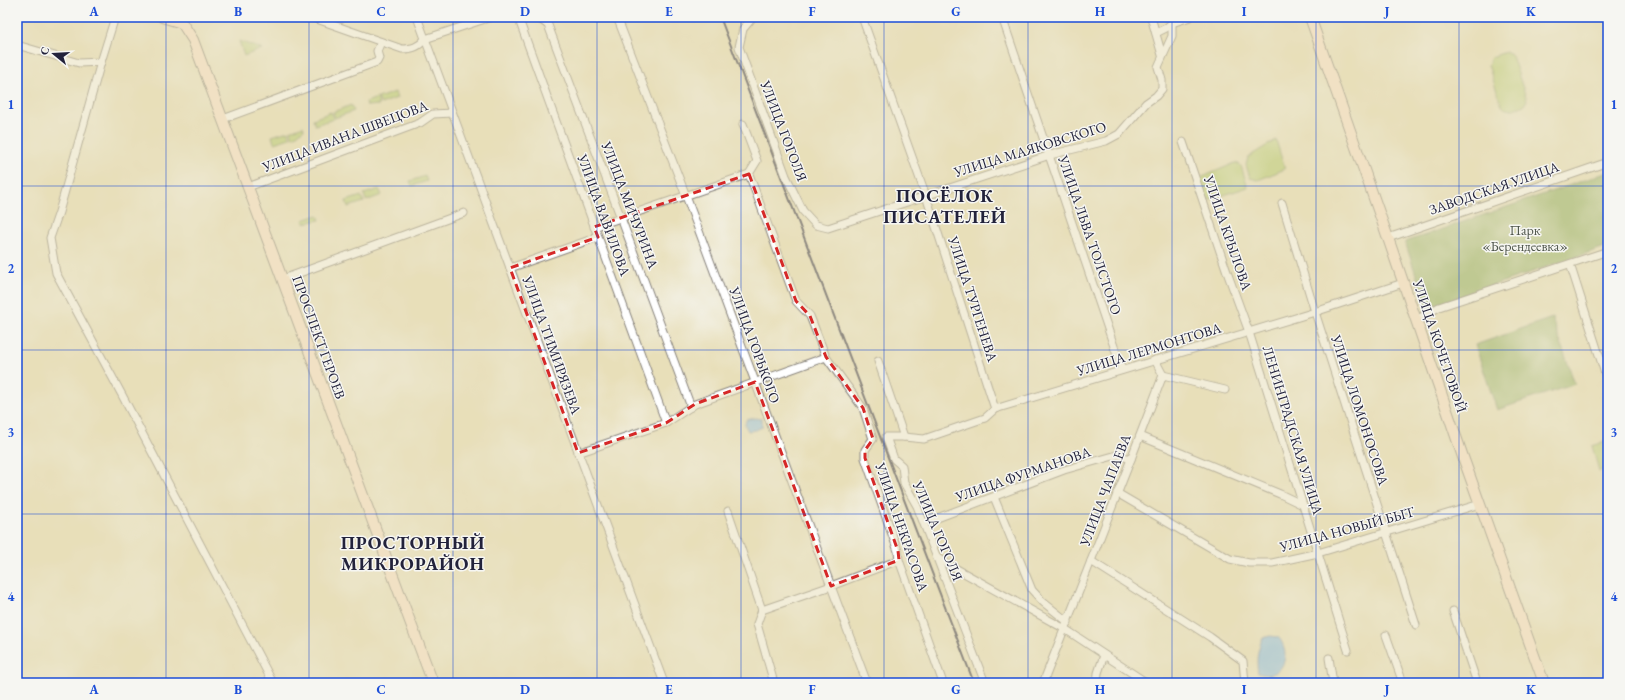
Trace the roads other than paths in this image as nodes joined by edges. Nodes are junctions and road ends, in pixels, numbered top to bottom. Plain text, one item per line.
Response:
1 (115, 17) edge
2 (162, 17) edge
3 (311, 17) edge
4 (417, 17) edge
5 (491, 17) edge
6 (518, 17) edge
7 (537, 17) edge
8 (617, 17) edge
9 (753, 17) edge
10 (862, 17) edge
11 (1002, 17) edge
12 (1151, 17) edge
13 (1190, 17) edge
14 (1310, 17) edge
15 (1172, 23) junction
16 (1156, 33) junction
17 (425, 39) junction
18 (380, 42) junction
19 (17, 45) edge
20 (1162, 56) junction
21 (101, 62) junction
22 (452, 113) junction
23 (223, 119) junction
24 (743, 124) dead end
25 (1183, 142) dead end
26 (1050, 155) junction
27 (1608, 162) edge
28 (748, 174) junction
29 (248, 187) junction
30 (686, 196) junction
31 (926, 196) junction
32 (1282, 204) dead end
33 (464, 213) dead end
34 (622, 218) junction
35 (594, 227) junction
36 (828, 228) joint
37 (598, 237) junction
38 (1388, 238) junction
39 (1608, 251) edge
40 (1570, 264) junction
41 (510, 268) junction
42 (283, 279) junction
43 (1403, 283) junction
44 (1315, 312) junction
45 (1416, 320) junction
46 (1249, 332) junction
47 (826, 357) junction
48 (1155, 360) junction
49 (878, 361) dead end
50 (1122, 370) junction
51 (1163, 375) junction
52 (755, 382) junction
53 (1608, 384) edge
54 (1225, 390) dead end
55 (691, 406) junction
56 (995, 409) junction
57 (666, 423) junction
58 (1140, 436) junction
59 (904, 437) junction
60 (578, 453) junction
61 (1131, 459) junction
62 (1118, 493) junction
63 (994, 497) junction
64 (1480, 504) junction
65 (1303, 505) junction
66 (728, 511) dead end
67 (924, 523) junction
68 (1386, 532) junction
69 (1318, 553) junction
70 (937, 558) junction
71 (899, 560) junction
72 (1091, 561) junction
73 (831, 586) junction
74 (762, 610) junction
75 (1453, 611) dead end
76 (1068, 622) junction
77 (1416, 625) dead end
78 (1065, 629) junction
79 (1386, 635) dead end
80 (1348, 650) dead end
81 (1104, 655) junction
82 (1329, 658) dead end
83 (273, 683) edge
84 (433, 683) edge
85 (664, 683) edge
86 (774, 683) edge
87 (867, 683) edge
88 (943, 683) edge
89 (985, 683) edge
90 (1043, 683) edge
91 (1097, 683) edge
92 (1147, 683) edge
93 (1245, 683) edge
94 (1333, 683) edge
95 (1403, 683) edge
96 (1477, 683) edge
97 (1544, 683) edge

1 - 21 street
2 - 23 street, ПРОСПЕКТ ГЕРОЕВ
3 - 18 street
4 - 17 street, УЛИЦА ТИМИРЯЗЕВА
5 - 17 street
6 - 35 street, УЛИЦА ВАВИЛОВА
7 - 34 street, УЛИЦА МИЧУРИНА
8 - 30 street, УЛИЦА ГОРЬКОГО
9 - 36 street, УЛИЦА ГОГОЛЯ
10 - 31 street, УЛИЦА ТУРГЕНЕВА
11 - 26 street, УЛИЦА ЛЬВА ТОЛСТОГО
12 - 16 street
13 - 15 street
14 - 38 street, УЛИЦА КОЧЕТОВОЙ
15 - 16 street
15 - 20 street, УЛИЦА МАЯКОВСКОГО
16 - 20 street
17 - 18 street
17 - 22 street, УЛИЦА ТИМИРЯЗЕВА
18 - 23 street
19 - 21 street
20 - 26 street, УЛИЦА МАЯКОВСКОГО
21 - 83 street
22 - 29 street, УЛИЦА ИВАНА ШВЕЦОВА
22 - 41 street, УЛИЦА ТИМИРЯЗЕВА
23 - 29 street, ПРОСПЕКТ ГЕРОЕВ
24 - 28 street
25 - 46 street, УЛИЦА КРЫЛОВА
26 - 31 street, УЛИЦА МАЯКОВСКОГО
26 - 50 street, УЛИЦА ЛЬВА ТОЛСТОГО
27 - 38 street, ЗАВОДСКАЯ УЛИЦА
28 - 30 street
28 - 47 street, УЛИЦА НЕКРАСОВА
29 - 42 street, ПРОСПЕКТ ГЕРОЕВ
30 - 34 street
30 - 52 street, УЛИЦА ГОРЬКОГО
31 - 36 street, УЛИЦА МАЯКОВСКОГО
31 - 56 street, УЛИЦА ТУРГЕНЕВА
32 - 44 street, УЛИЦА ЛОМОНОСОВА
33 - 42 street
34 - 35 street
34 - 55 street, УЛИЦА МИЧУРИНА
35 - 37 street, УЛИЦА ВАВИЛОВА
37 - 41 street
37 - 57 street, УЛИЦА ВАВИЛОВА
38 - 43 street, УЛИЦА КОЧЕТОВОЙ
39 - 40 street
40 - 45 street
40 - 53 street
41 - 60 street, УЛИЦА ТИМИРЯЗЕВА
42 - 84 street, ПРОСПЕКТ ГЕРОЕВ
43 - 44 street, УЛИЦА ЛЕРМОНТОВА
43 - 45 street, УЛИЦА КОЧЕТОВОЙ
44 - 46 street, УЛИЦА ЛЕРМОНТОВА
44 - 68 street, УЛИЦА ЛОМОНОСОВА
45 - 64 street, УЛИЦА КОЧЕТОВОЙ
46 - 48 street, УЛИЦА ЛЕРМОНТОВА
46 - 65 street, ЛЕНИНГРАДСКАЯ УЛИЦА
47 - 52 street
47 - 71 street, УЛИЦА НЕКРАСОВА
48 - 50 street, УЛИЦА ЛЕРМОНТОВА
48 - 51 street
49 - 59 street
50 - 56 street, УЛИЦА ЛЕРМОНТОВА
51 - 54 street
51 - 58 street, УЛИЦА ЧАПАЕВА
52 - 55 street
52 - 73 street, УЛИЦА ГОРЬКОГО
55 - 57 street
56 - 59 street, УЛИЦА ЛЕРМОНТОВА
57 - 60 street
58 - 61 street, УЛИЦА ЧАПАЕВА
58 - 65 street
59 - 67 street, УЛИЦА ГОГОЛЯ
60 - 85 street, УЛИЦА ТИМИРЯЗЕВА
61 - 62 street, УЛИЦА ЧАПАЕВА
61 - 63 street, УЛИЦА ФУРМАНОВА
62 - 69 street, УЛИЦА НОВЫЙ БЫТ
62 - 72 street, УЛИЦА ЧАПАЕВА
63 - 67 street, УЛИЦА ФУРМАНОВА
63 - 76 street
64 - 68 street, УЛИЦА НОВЫЙ БЫТ
64 - 97 street, УЛИЦА КОЧЕТОВОЙ
65 - 69 street, ЛЕНИНГРАДСКАЯ УЛИЦА
66 - 74 street
67 - 70 street, УЛИЦА ГОГОЛЯ
68 - 69 street, УЛИЦА НОВЫЙ БЫТ
68 - 77 street, УЛИЦА ЛОМОНОСОВА
69 - 80 street, ЛЕНИНГРАДСКАЯ УЛИЦА
70 - 78 street
70 - 89 street, УЛИЦА ГОГОЛЯ
71 - 73 street
71 - 88 street, УЛИЦА НЕКРАСОВА
72 - 76 street, УЛИЦА ЧАПАЕВА
72 - 93 street
73 - 74 street
73 - 87 street, УЛИЦА ГОРЬКОГО
74 - 86 street
75 - 96 street
76 - 78 street, УЛИЦА ЧАПАЕВА
78 - 81 street
78 - 90 street, УЛИЦА ЧАПАЕВА
79 - 95 street
81 - 91 street
81 - 92 street
82 - 94 street

